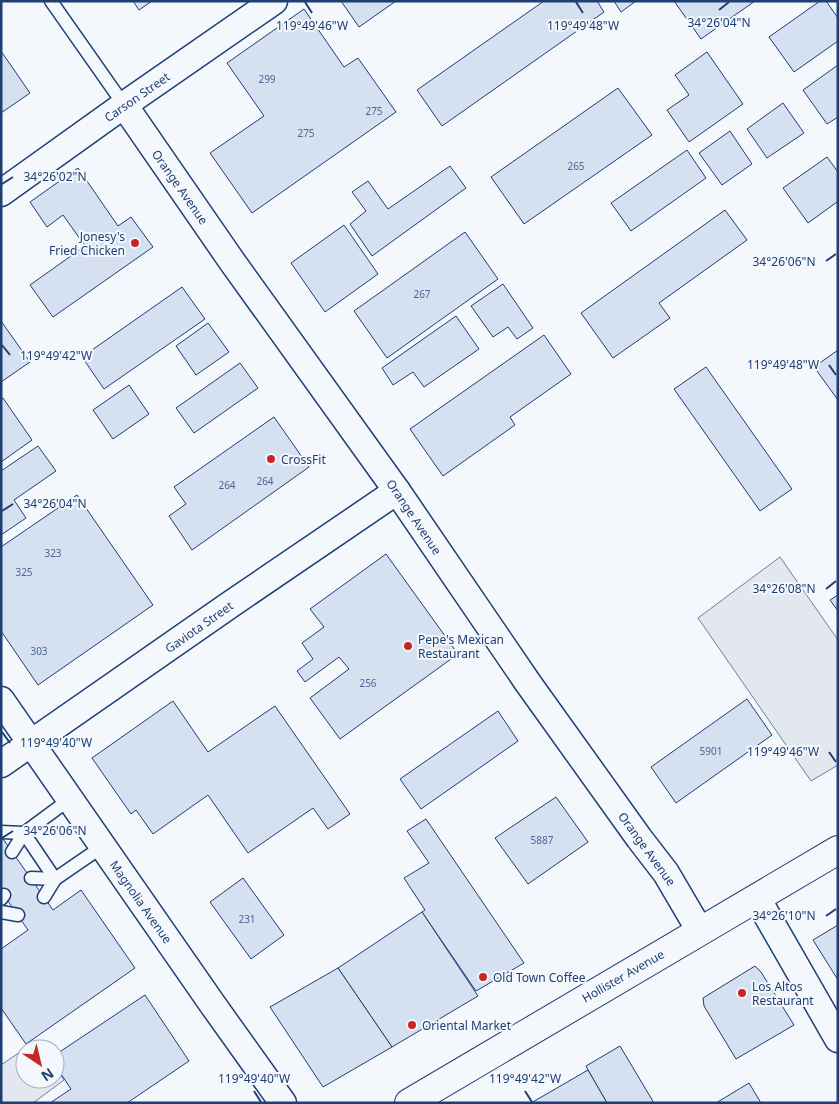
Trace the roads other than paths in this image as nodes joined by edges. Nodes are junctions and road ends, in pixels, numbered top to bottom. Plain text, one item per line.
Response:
1 (51, 1) edge
2 (274, 1) edge
3 (124, 105) junction
4 (1, 193) edge
5 (397, 491) junction
6 (1, 700) edge
7 (31, 743) junction
8 (1, 764) edge
9 (70, 799) junction
10 (1, 832) edge
11 (24, 833) junction
12 (103, 846) junction
13 (838, 850) edge
14 (12, 852) dead end
15 (30, 878) dead end
16 (56, 879) junction
17 (44, 898) dead end
18 (757, 898) junction
19 (1, 912) edge
20 (18, 915) dead end
21 (700, 932) junction
22 (838, 1039) edge
23 (283, 1103) edge
24 (409, 1103) edge

1 - 3 lane
2 - 3 street, Carson Street
3 - 4 street, Carson Street
3 - 5 street, Orange Avenue
5 - 7 street, Gaviota Street
5 - 21 street, Orange Avenue
6 - 7 street, Magnolia Avenue
7 - 8 street, Gaviota Street
7 - 9 street, Magnolia Avenue
9 - 11 lane
9 - 12 street, Magnolia Avenue
10 - 11 lane
11 - 14 lane
11 - 16 lane
12 - 16 lane
12 - 23 street, Magnolia Avenue
13 - 18 main road, Hollister Avenue
15 - 16 lane
16 - 17 lane
18 - 21 main road, Hollister Avenue
18 - 22 street
19 - 20 lane
21 - 24 main road, Hollister Avenue

